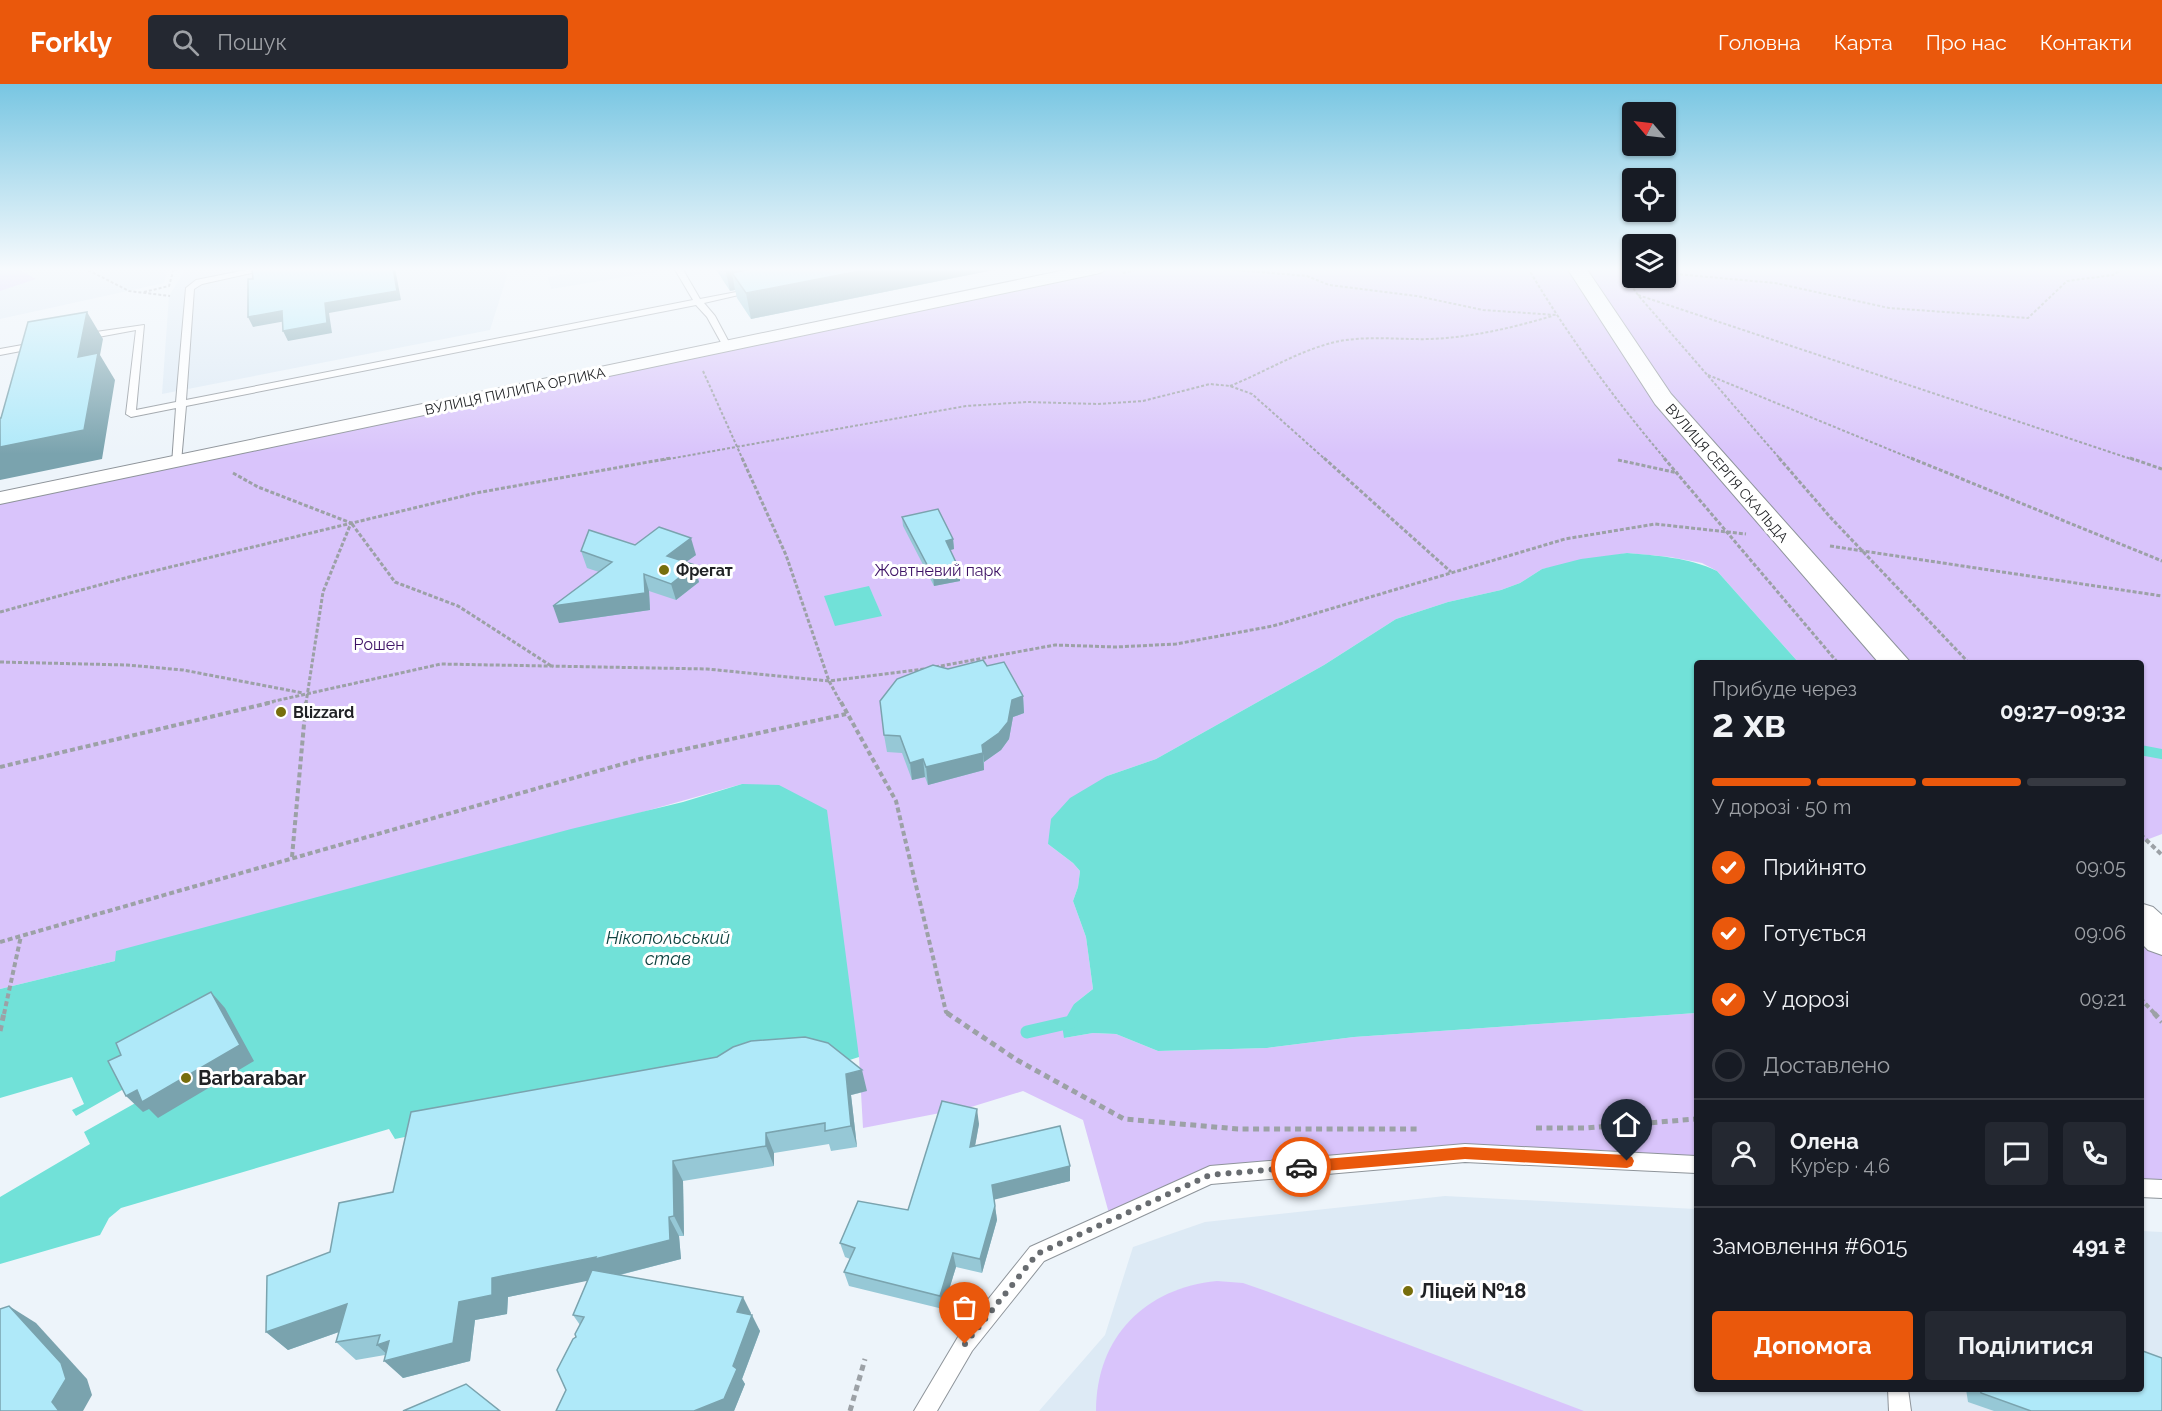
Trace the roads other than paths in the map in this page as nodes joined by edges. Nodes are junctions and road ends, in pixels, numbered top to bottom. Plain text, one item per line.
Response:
1 (124, 330) edge
2 (141, 330) edge
3 (186, 330) edge
4 (556, 330) edge
5 (718, 330) edge
6 (804, 330) edge
7 (1618, 330) edge
8 (71, 339) edge
9 (47, 344) edge
10 (727, 346) junction
11 (0, 352) edge
12 (181, 404) junction
13 (176, 462) junction
14 (0, 498) edge
15 (1893, 660) edge
16 (2144, 922) edge
17 (2162, 939) edge
18 (1694, 1165) edge
19 (2144, 1188) edge
20 (2162, 1189) edge
21 (1898, 1392) edge
22 (925, 1411) edge
23 (1900, 1411) edge

1 - 8 lane
2 - 12 lane
3 - 12 lane
4 - 12 lane
5 - 10 lane
6 - 10 street, ВУЛИЦЯ ПИЛИПА ОРЛИКА
7 - 15 main road, ВУЛИЦЯ СЕРГІЯ СКАЛЬДА
9 - 11 lane
10 - 13 street, ВУЛИЦЯ ПИЛИПА ОРЛИКА
12 - 13 lane
13 - 14 street, ВУЛИЦЯ ПИЛИПА ОРЛИКА
16 - 17 main road
18 - 22 lane
19 - 20 lane
21 - 23 lane

